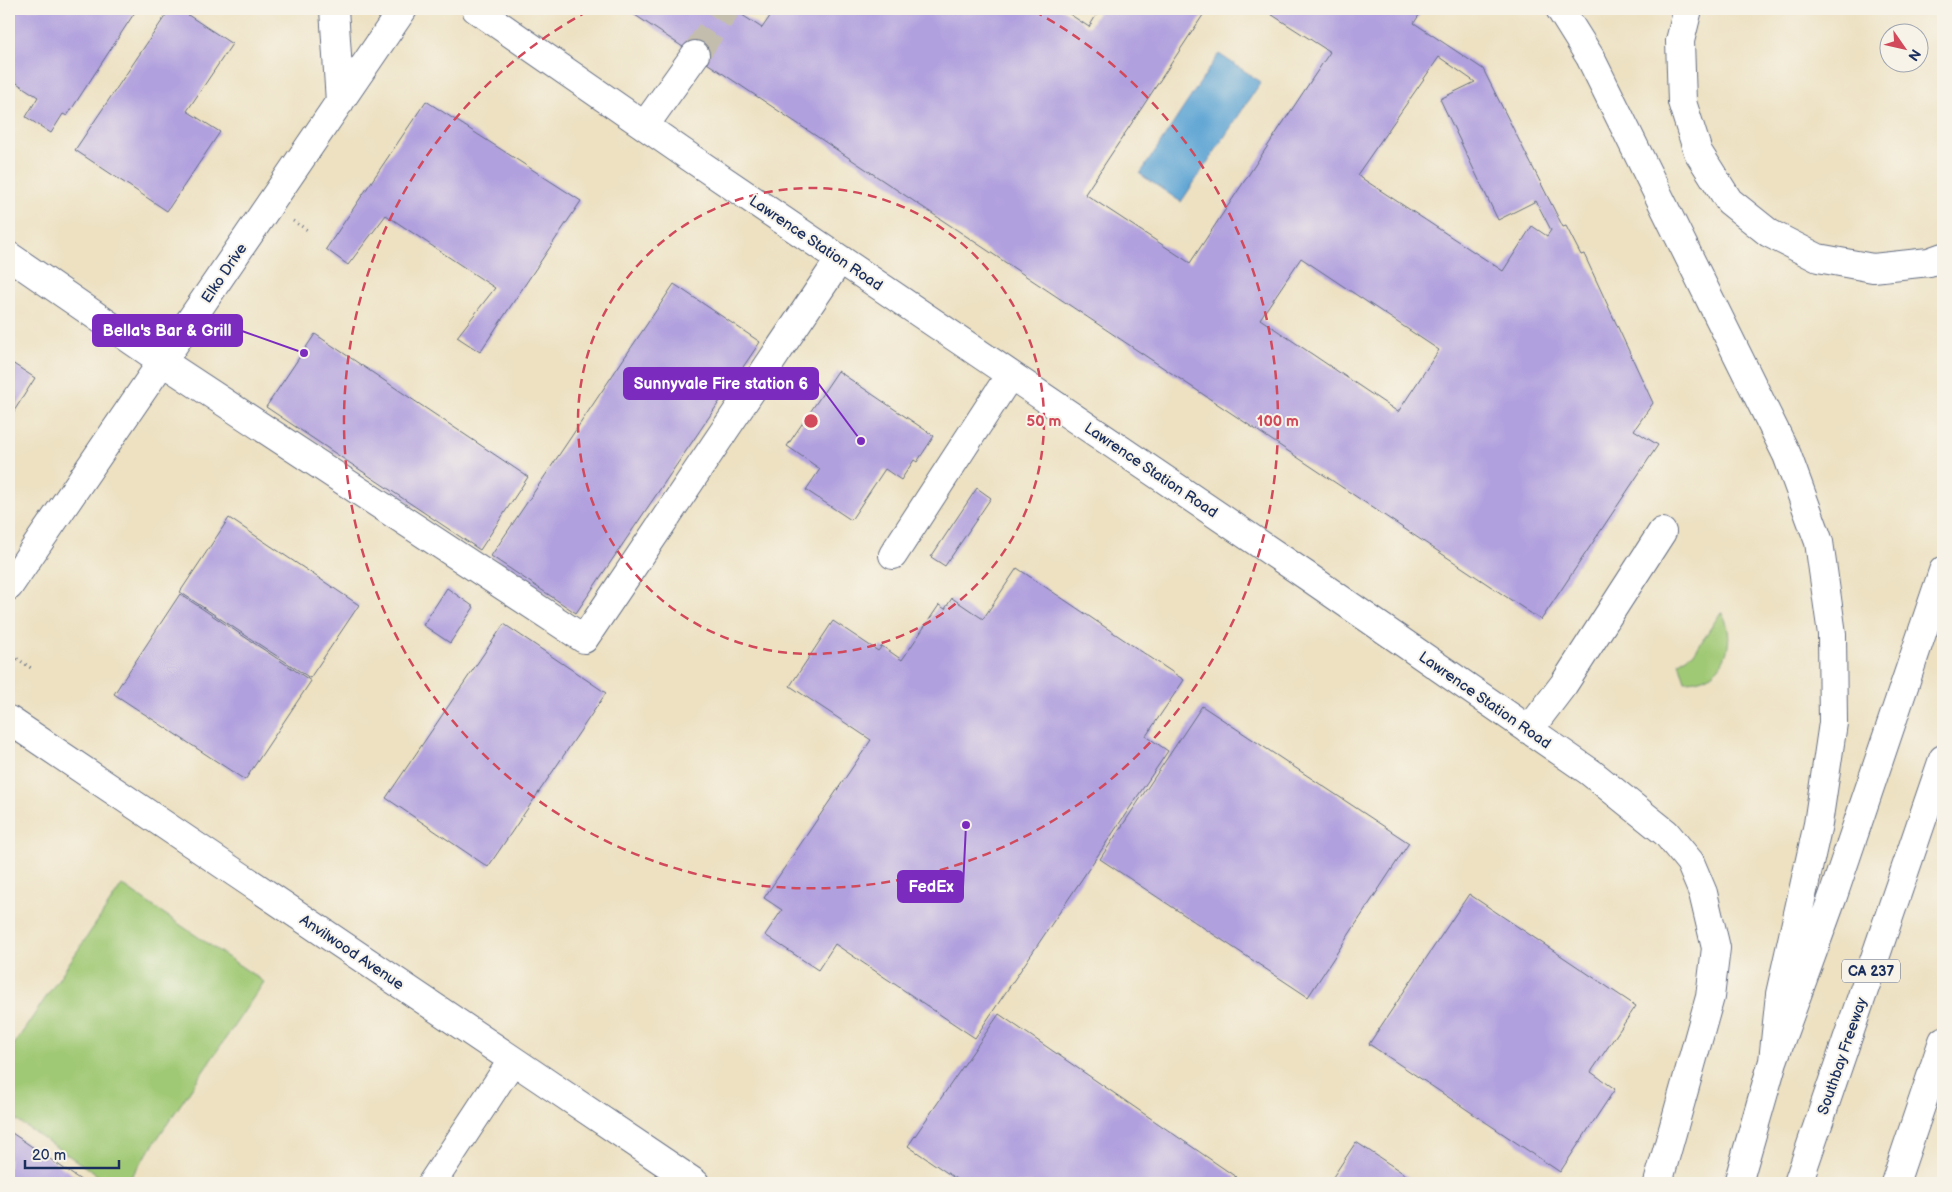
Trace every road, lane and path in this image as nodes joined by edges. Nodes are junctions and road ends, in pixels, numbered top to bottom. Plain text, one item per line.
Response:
1 (334, 9) edge
2 (404, 9) edge
3 (476, 9) edge
4 (1560, 9) edge
5 (1688, 9) edge
6 (695, 55) tunnel mouth
7 (340, 102) junction
8 (645, 125) junction
9 (9, 256) edge
10 (1943, 257) edge
11 (840, 260) junction
12 (163, 362) junction
13 (1010, 374) junction
14 (1662, 532) dead end
15 (893, 555) dead end
16 (1943, 571) edge
17 (9, 586) edge
18 (9, 653) edge
19 (31, 668) dead end
20 (9, 720) edge
21 (1529, 730) junction
22 (1943, 759) edge
23 (1943, 1042) edge
24 (512, 1061) junction
25 (1773, 1061) junction
26 (432, 1183) edge
27 (695, 1183) edge
28 (1658, 1183) edge
29 (1738, 1183) edge
30 (1798, 1183) edge
31 (1895, 1183) edge

1 - 7 main road
2 - 7 main road, Elko Drive
3 - 8 main road, Lawrence Station Road
4 - 25 main road
5 - 10 main road
6 - 8 main road
7 - 12 main road, Elko Drive
8 - 11 main road, Lawrence Station Road
9 - 12 main road
11 - 12 main road
11 - 13 main road, Lawrence Station Road
12 - 17 main road, Elko Drive
13 - 15 main road
13 - 21 main road, Lawrence Station Road
14 - 21 main road
16 - 25 main road
18 - 19 path
20 - 24 main road, Anvilwood Avenue
21 - 28 main road, Lawrence Station Road
22 - 30 main road, Southbay Freeway / CA 237
23 - 31 main road
24 - 26 main road
24 - 27 main road, Anvilwood Avenue
25 - 29 main road

